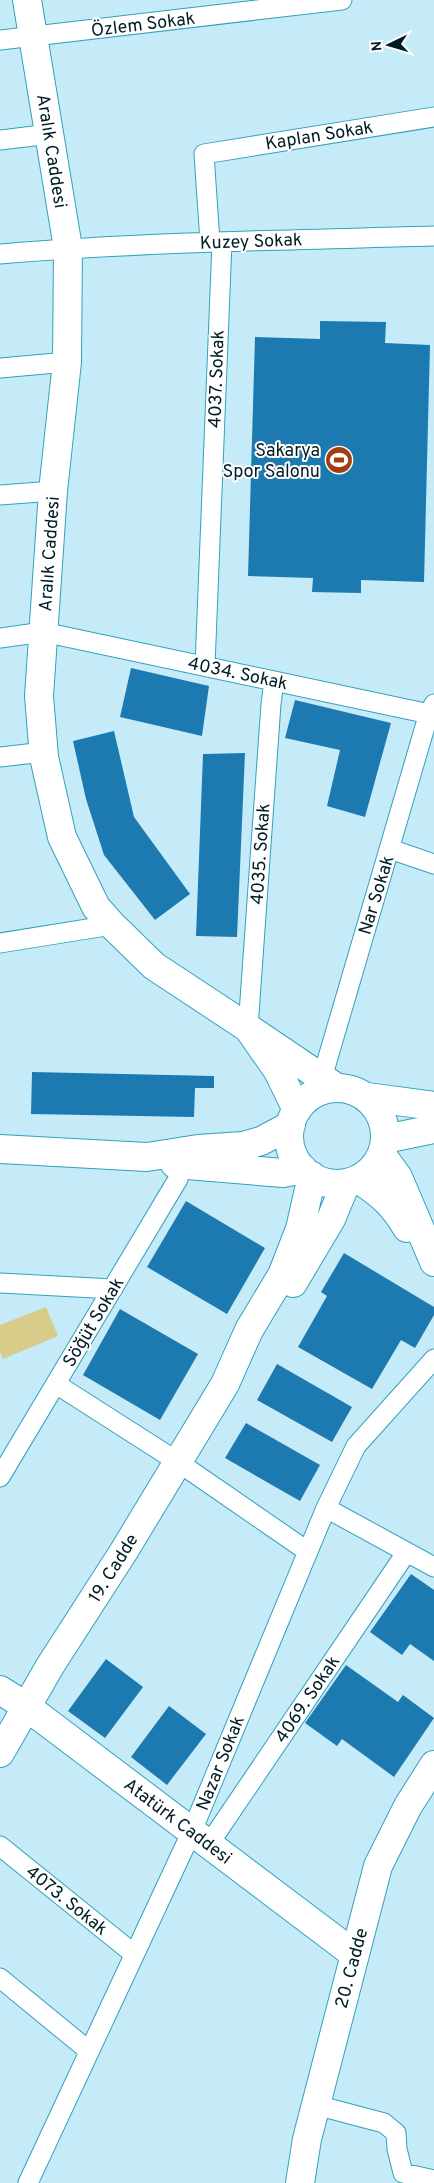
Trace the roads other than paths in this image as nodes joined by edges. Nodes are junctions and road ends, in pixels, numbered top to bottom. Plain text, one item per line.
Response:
1 (27, 0) edge
2 (342, 0) edge
3 (33, 37) junction
4 (0, 40) edge
5 (434, 117) edge
6 (50, 134) junction
7 (0, 140) edge
8 (204, 154) joint
9 (434, 236) edge
10 (216, 242) junction
11 (68, 248) junction
12 (0, 254) edge
13 (67, 362) junction
14 (0, 368) edge
15 (54, 491) junction
16 (0, 495) edge
17 (43, 632) junction
18 (0, 638) edge
19 (205, 666) junction
20 (274, 681) junction
21 (432, 710) edge
22 (44, 752) junction
23 (0, 757) edge
24 (390, 849) junction
25 (434, 864) edge
26 (112, 925) junction
27 (0, 943) edge
28 (248, 1028) junction
29 (329, 1083) junction
30 (366, 1097) junction
31 (434, 1106) edge
32 (294, 1117) junction
33 (434, 1129) edge
34 (384, 1147) junction
35 (0, 1149) edge
36 (147, 1157) junction
37 (179, 1165) junction
38 (307, 1173) junction
39 (352, 1181) junction
40 (432, 1258) edge
41 (0, 1283) edge
42 (113, 1289) junction
43 (434, 1359) edge
44 (56, 1384) junction
45 (226, 1384) junction
46 (178, 1462) junction
47 (2, 1471) edge
48 (326, 1508) junction
49 (307, 1551) junction
50 (406, 1553) junction
51 (433, 1565) edge
52 (0, 1690) edge
53 (27, 1707) junction
54 (0, 1753) edge
55 (434, 1765) edge
56 (200, 1838) junction
57 (0, 1846) edge
58 (134, 1954) junction
59 (354, 1954) junction
60 (0, 1978) edge
61 (89, 2051) junction
62 (316, 2106) junction
63 (434, 2180) edge
64 (28, 2183) edge
65 (300, 2183) edge

1 - 3 street, Aralık Caddesi
2 - 3 street, Özlem Sokak
3 - 4 street, Özlem Sokak
3 - 6 street, Aralık Caddesi
5 - 8 street, Kaplan Sokak
6 - 7 street
6 - 11 street, Aralık Caddesi
8 - 10 street, 4037. Sokak
9 - 10 street, Kuzey Sokak
10 - 11 street, Kuzey Sokak
10 - 19 street, 4037. Sokak
11 - 12 street, Kuzey Sokak
11 - 13 street, Aralık Caddesi
13 - 14 street
13 - 15 street, Aralık Caddesi
15 - 16 street
15 - 17 street, Aralık Caddesi
17 - 18 street, 4034. Sokak
17 - 19 street, 4034. Sokak
17 - 22 street, Aralık Caddesi
19 - 20 street, 4034. Sokak
20 - 21 street, 4034. Sokak
20 - 28 street, 4035. Sokak
21 - 24 street, Nar Sokak
22 - 23 street
22 - 26 street, Aralık Caddesi
24 - 25 street
24 - 29 street, Nar Sokak
26 - 27 street
26 - 28 street, Aralık Caddesi
28 - 29 street, Aralık Caddesi
28 - 32 street
29 - 30 street
29 - 32 street
30 - 31 street
30 - 34 street
32 - 36 street
32 - 38 street
33 - 34 street
34 - 39 street
34 - 40 street
35 - 36 street
36 - 37 street
37 - 38 street
37 - 42 street, Söğüt Sokak
38 - 39 street
38 - 45 street
39 - 40 street
39 - 45 street
41 - 42 street
42 - 44 street, Söğüt Sokak
43 - 48 street, Nazar Sokak
44 - 46 street
44 - 47 street, Söğüt Sokak
45 - 46 street, 19. Cadde
46 - 49 street
46 - 53 street, 19. Cadde
48 - 49 street, Nazar Sokak
48 - 50 street
49 - 56 street, Nazar Sokak
50 - 51 street
50 - 56 street, 4069. Sokak
52 - 53 street, Atatürk Caddesi
53 - 54 street, 19. Cadde
53 - 56 street, Atatürk Caddesi
55 - 59 street, 20. Cadde
56 - 58 street, Nazar Sokak
56 - 59 street, Atatürk Caddesi
57 - 58 street, 4073. Sokak
58 - 61 street, Nazar Sokak
59 - 62 street, 20. Cadde
60 - 61 street
61 - 64 street, Nazar Sokak
62 - 63 street
62 - 65 street, 20. Cadde

